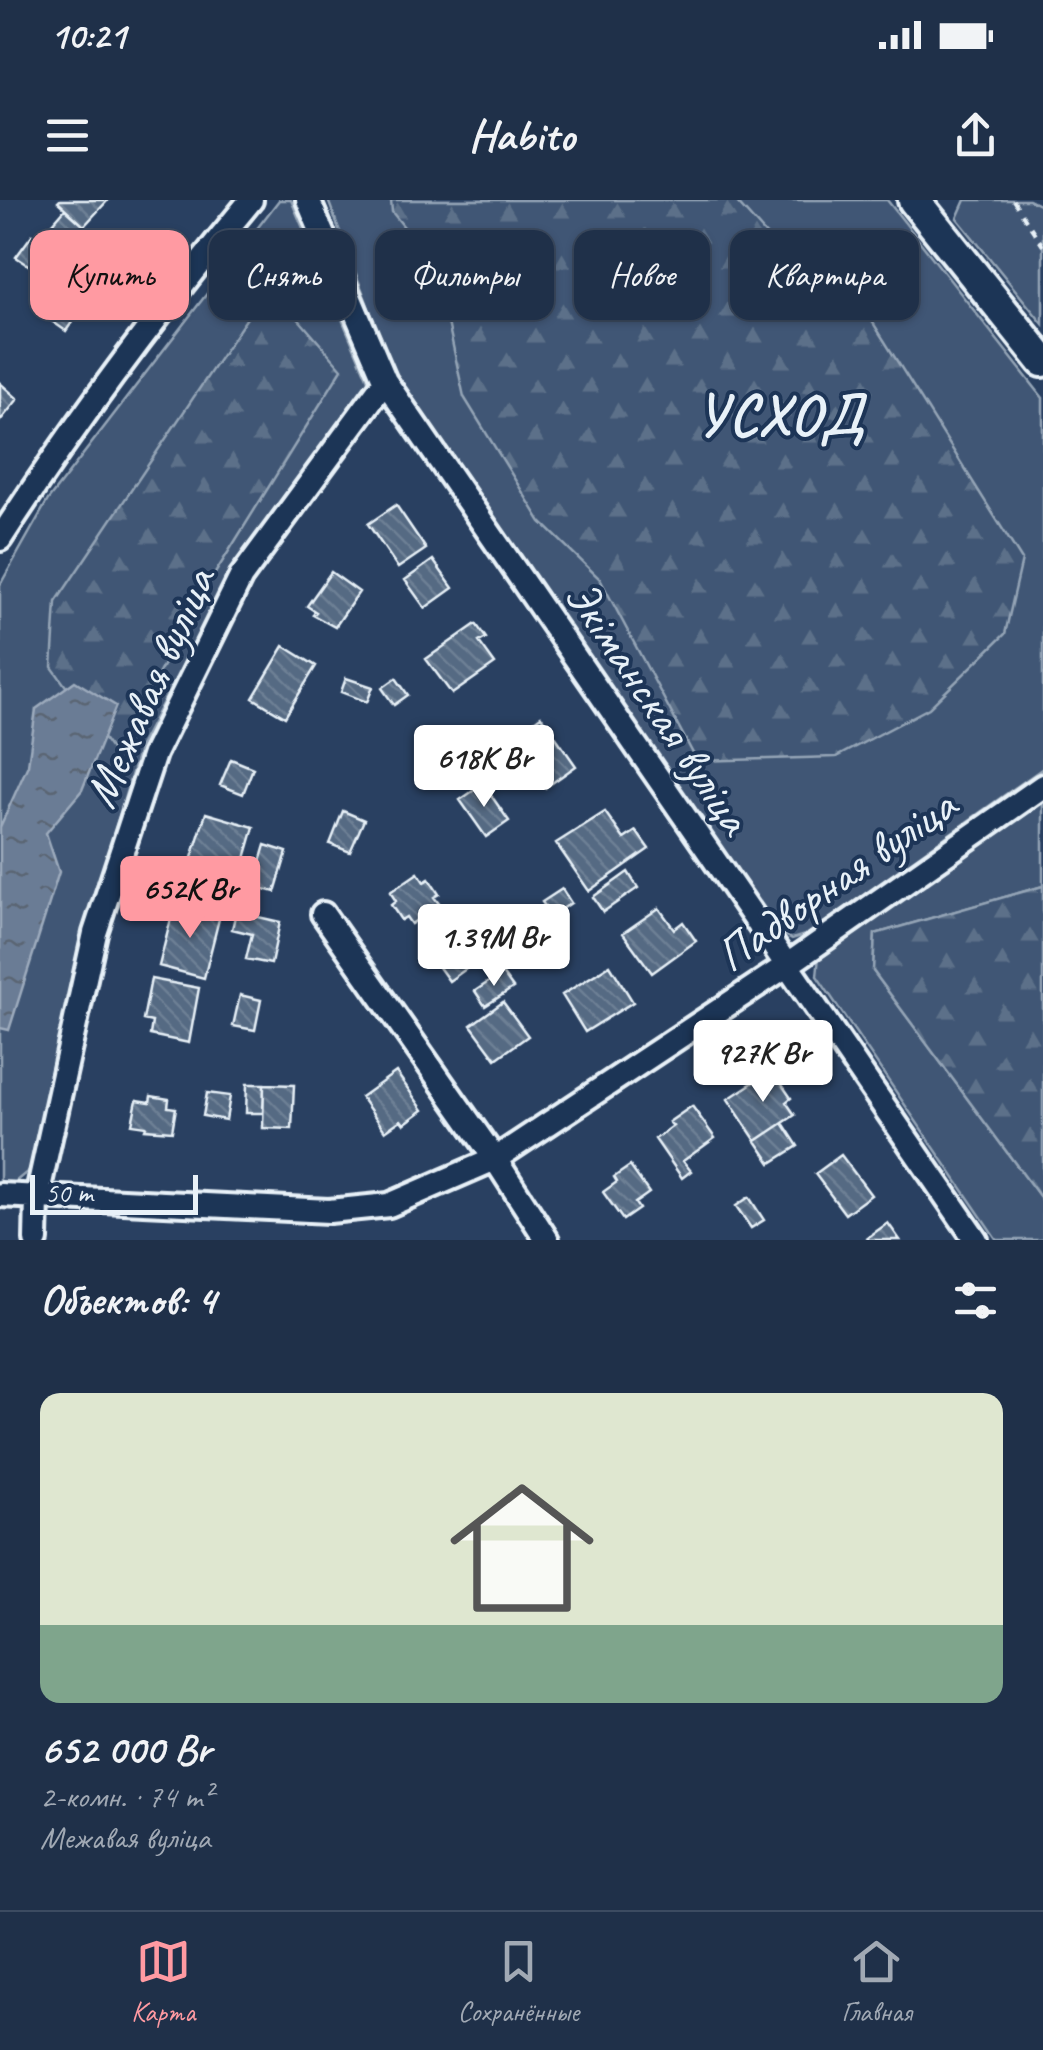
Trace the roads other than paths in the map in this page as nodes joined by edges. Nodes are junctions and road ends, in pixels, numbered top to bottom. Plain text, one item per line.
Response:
1 (251, 200) edge
2 (308, 200) edge
3 (925, 204) edge
4 (1043, 360) edge
5 (385, 382) junction
6 (0, 539) edge
7 (1043, 786) edge
8 (323, 914) dead end
9 (786, 966) junction
10 (495, 1158) junction
11 (0, 1195) edge
12 (37, 1197) junction
13 (36, 1240) edge
14 (547, 1240) edge
15 (976, 1240) edge

1 - 6 street
2 - 5 street, Экіманская вуліца
3 - 4 main road
5 - 9 street, Экіманская вуліца
5 - 12 street, Межавая вуліца
7 - 9 street, Падворная вуліца
8 - 10 street
9 - 10 street, Падворная вуліца
9 - 15 street, Экіманская вуліца
10 - 12 street, Падворная вуліца
10 - 14 street
11 - 12 street, Падворная вуліца
12 - 13 street, Межавая вуліца

